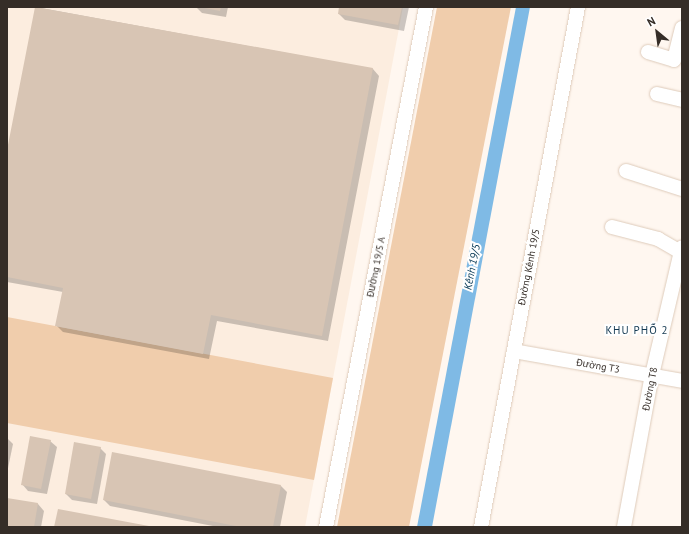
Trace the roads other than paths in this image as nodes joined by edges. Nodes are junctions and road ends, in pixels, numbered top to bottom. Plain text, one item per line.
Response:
1 (426, 7) edge
2 (578, 7) edge
3 (682, 28) edge
4 (648, 52) dead end
5 (678, 61) edge
6 (657, 94) dead end
7 (682, 100) edge
8 (626, 171) dead end
9 (682, 189) edge
10 (612, 227) dead end
11 (682, 251) edge
12 (514, 351) junction
13 (652, 375) junction
14 (682, 381) edge
15 (326, 527) edge
16 (481, 527) edge
17 (624, 527) edge

1 - 15 street, Đường 19/5 A
2 - 12 street, Đường Kênh 19/5
3 - 5 street
4 - 5 street
6 - 7 street
8 - 9 street
10 - 11 street
11 - 13 street, Đường T8
12 - 13 street, Đường T3
12 - 16 street, Đường Kênh 19/5
13 - 14 street, Đường T3
13 - 17 street, Đường T8

